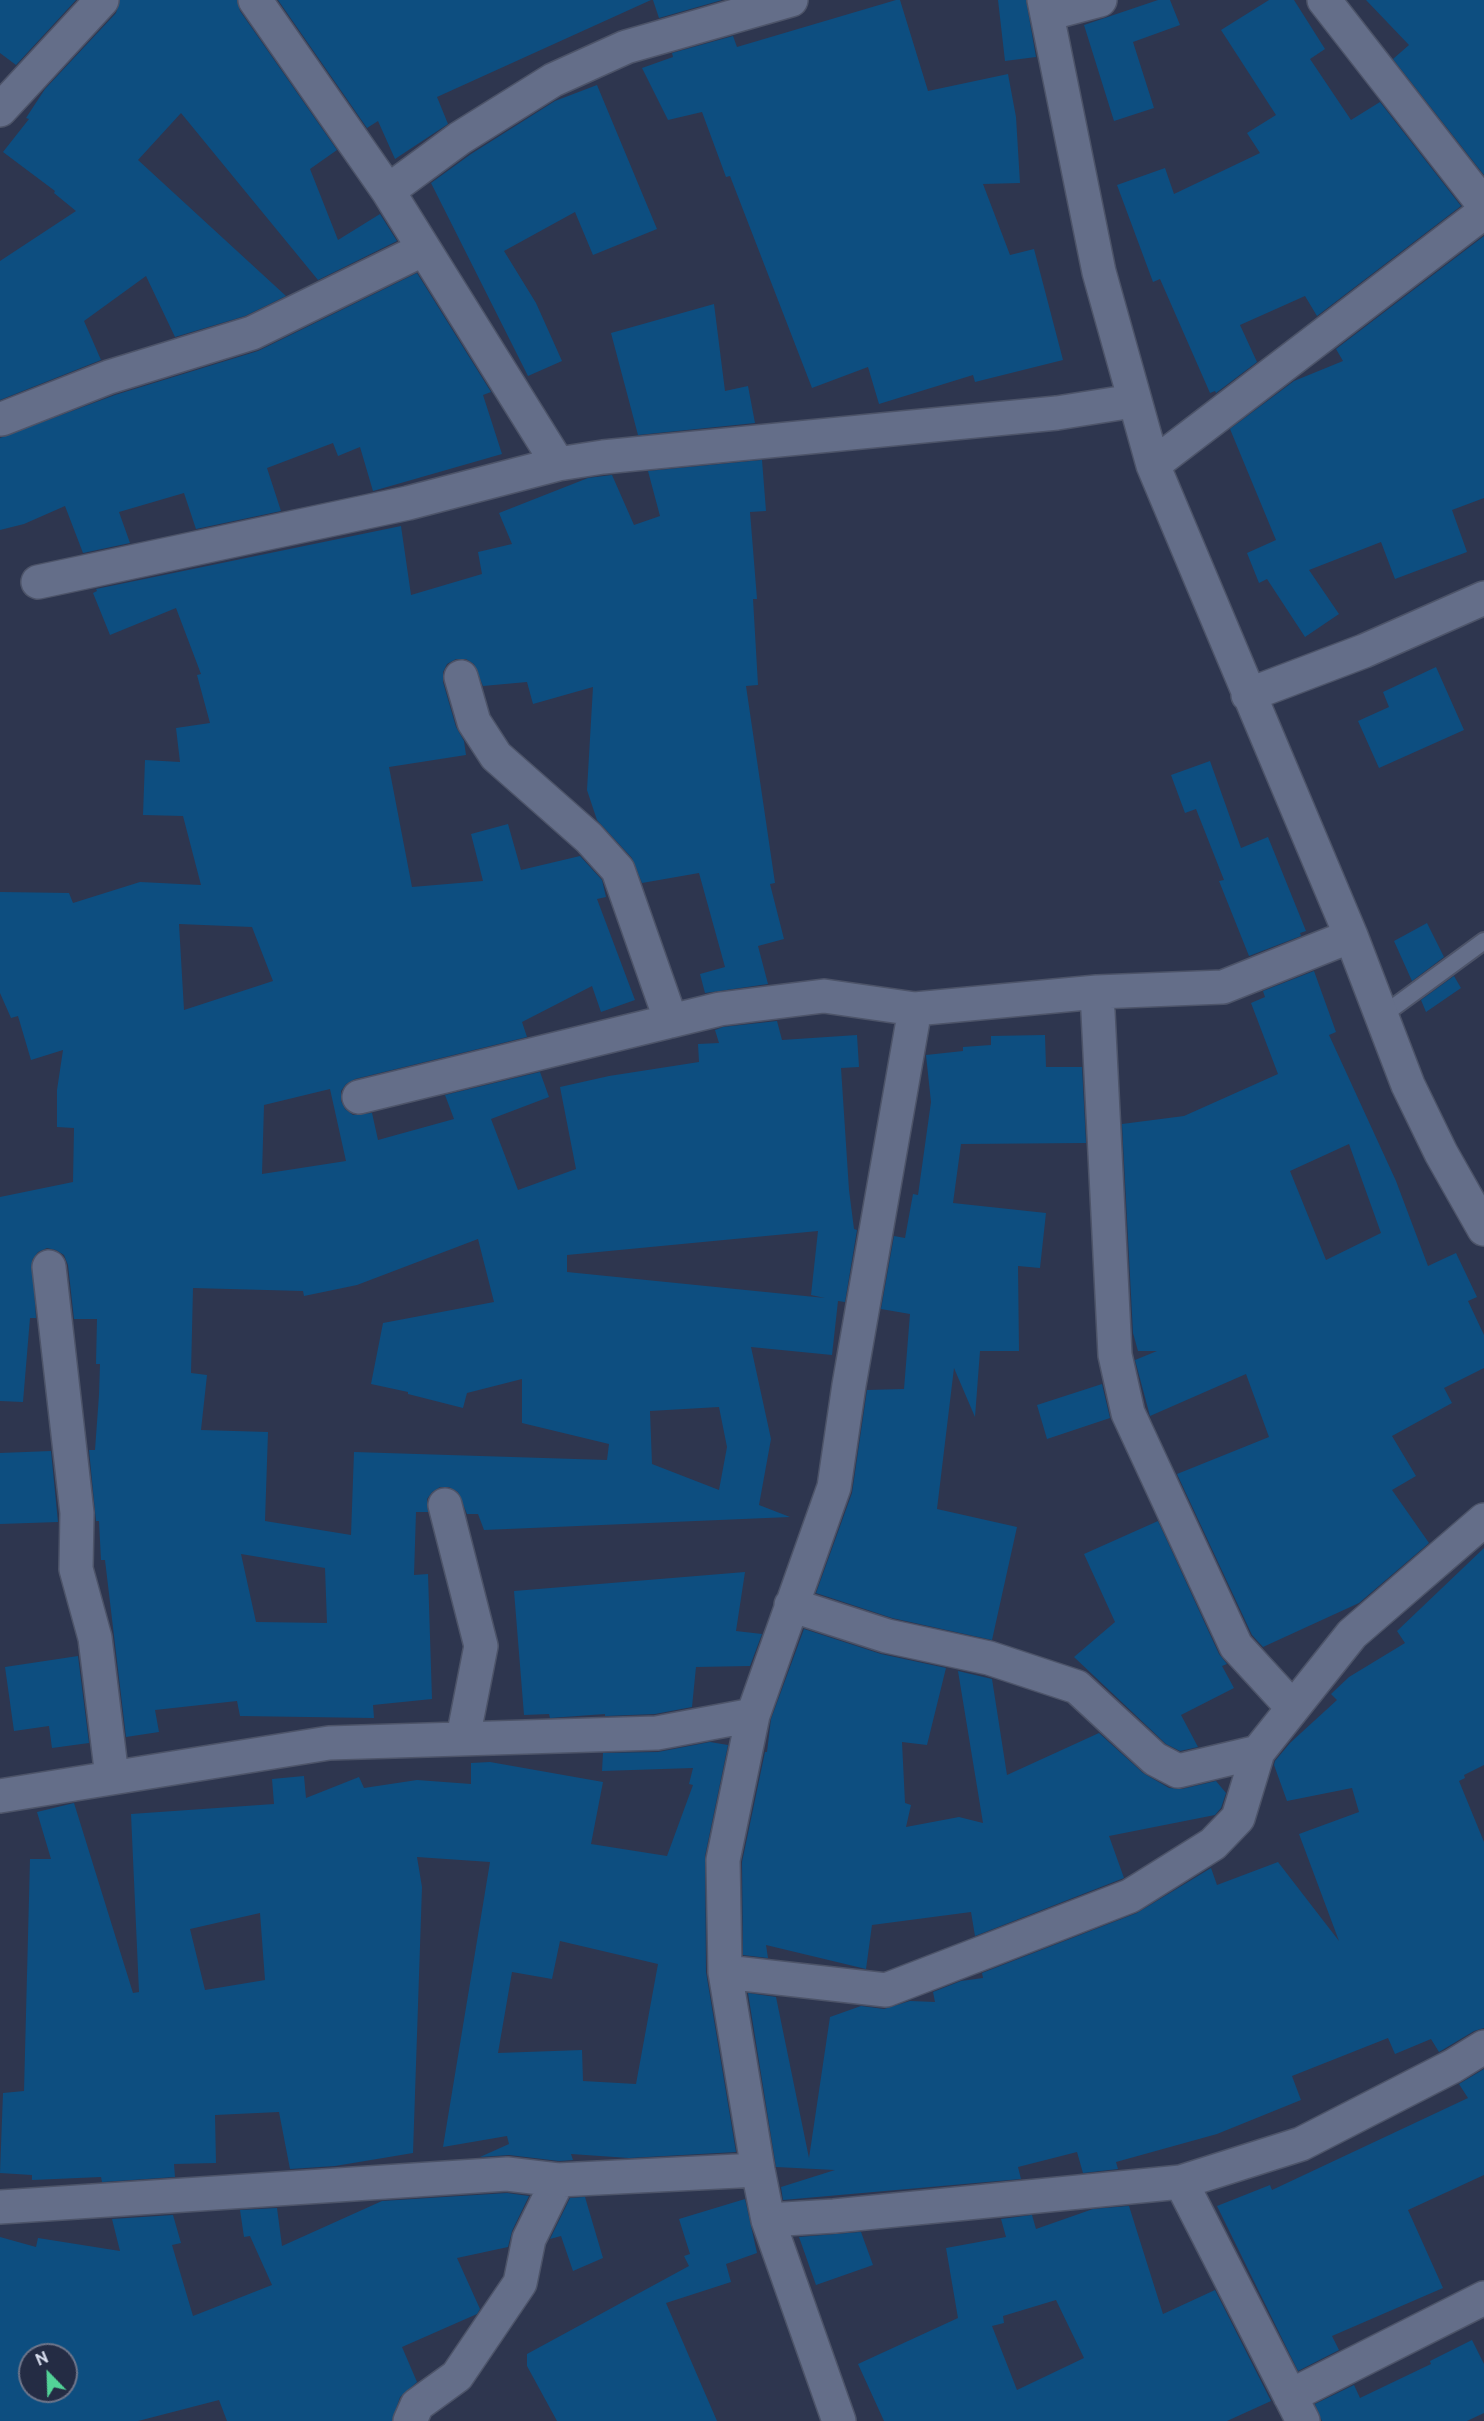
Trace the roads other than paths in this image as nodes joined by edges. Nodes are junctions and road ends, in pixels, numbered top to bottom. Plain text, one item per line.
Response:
1 (102, 0) edge
2 (255, 0) edge
3 (791, 0) edge
4 (1100, 0) edge
5 (1324, 0) edge
6 (1046, 7) edge
7 (0, 110) edge
8 (388, 191) junction
9 (1484, 205) edge
10 (1484, 212) edge
11 (424, 249) junction
12 (1133, 401) junction
13 (2, 419) dead end
14 (558, 464) junction
15 (1153, 465) junction
16 (38, 582) dead end
17 (1484, 598) edge
18 (461, 677) dead end
19 (1248, 695) junction
20 (1350, 936) junction
21 (1484, 941) edge
22 (1097, 992) junction
23 (915, 1009) junction
24 (1383, 1015) junction
25 (671, 1021) junction
26 (359, 1097) dead end
27 (1484, 1229) edge
28 (49, 1267) dead end
29 (445, 1505) dead end
30 (1484, 1520) edge
31 (791, 1605) junction
32 (1293, 1708) junction
33 (753, 1715) junction
34 (463, 1738) junction
35 (1258, 1752) junction
36 (112, 1777) junction
37 (0, 1796) edge
38 (725, 1972) junction
39 (1484, 2047) edge
40 (758, 2170) junction
41 (558, 2180) junction
42 (1181, 2182) junction
43 (0, 2207) edge
44 (768, 2220) junction
45 (1484, 2298) edge
46 (1296, 2408) edge
47 (411, 2421) edge
48 (839, 2421) edge

1 - 7 street
2 - 8 street
3 - 8 street
4 - 6 street
5 - 9 street
6 - 12 street
8 - 11 street
10 - 15 street
11 - 13 street
11 - 14 street
12 - 14 street
12 - 15 street
14 - 16 street
15 - 19 street
17 - 19 street
18 - 25 street
19 - 20 street
20 - 22 street
20 - 24 street
21 - 24 lane
22 - 23 street
22 - 32 street
23 - 25 street
23 - 31 street
24 - 27 street
25 - 26 street
28 - 36 street
29 - 34 street
30 - 32 street
31 - 33 street
31 - 35 street
32 - 35 street
33 - 34 street
33 - 38 street
34 - 36 street
35 - 38 street
36 - 37 street
38 - 40 street
39 - 42 street
40 - 41 street
40 - 44 street
41 - 43 street
41 - 47 street
42 - 44 street
42 - 46 street
44 - 48 street
45 - 46 street

